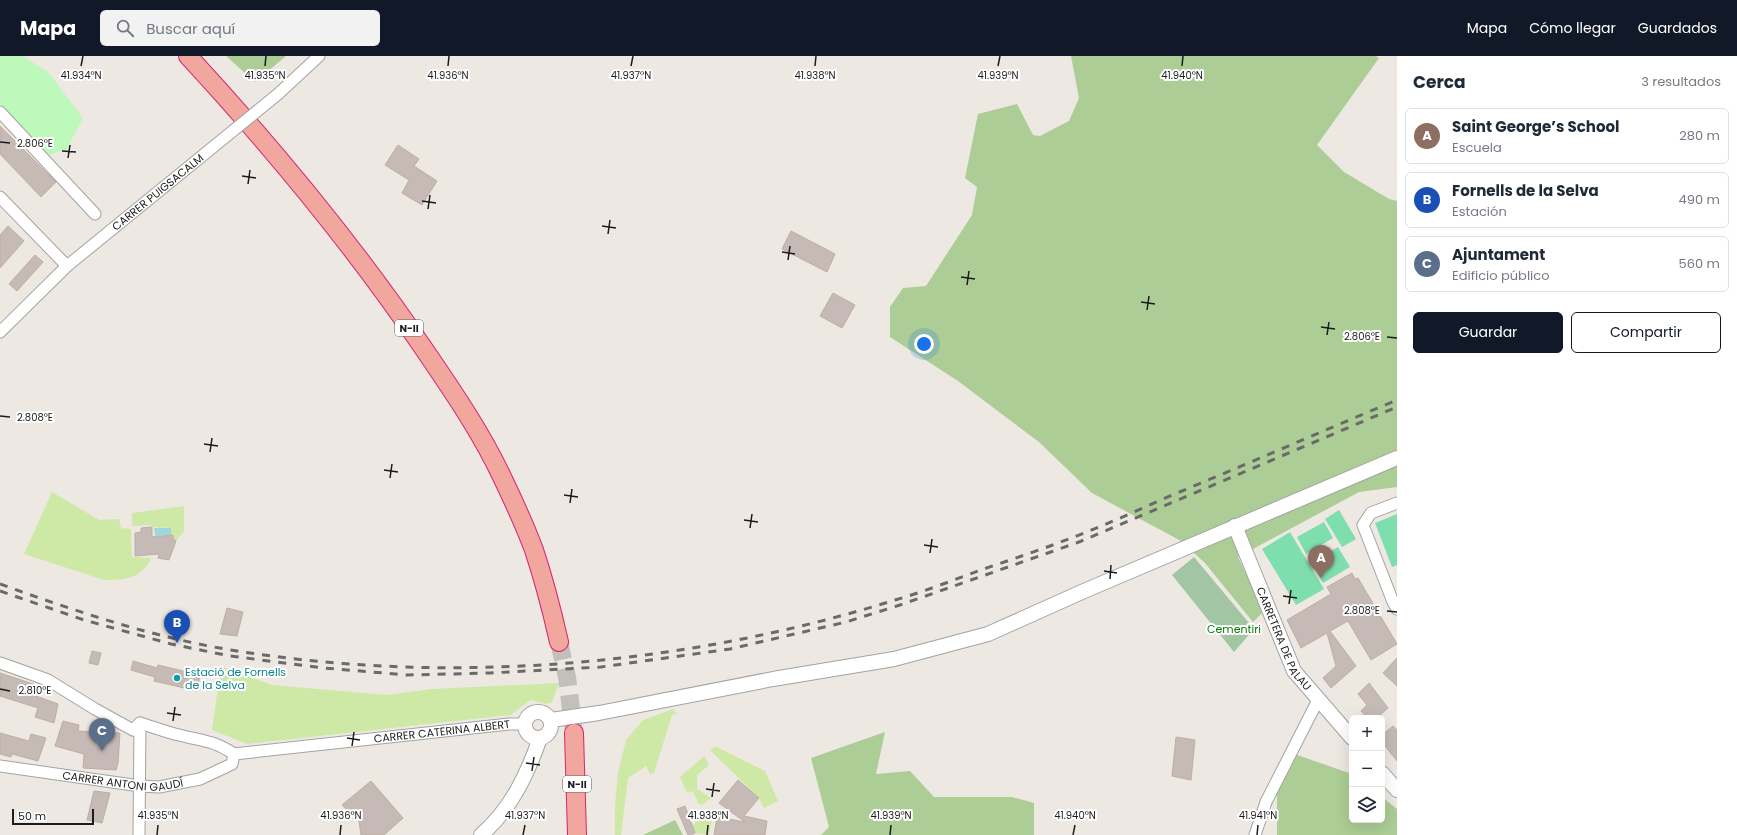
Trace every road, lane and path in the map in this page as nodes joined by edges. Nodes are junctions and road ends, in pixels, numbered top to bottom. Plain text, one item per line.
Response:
1 (188, 56) edge
2 (320, 56) edge
3 (0, 112) edge
4 (0, 198) edge
5 (95, 214) dead end
6 (67, 266) junction
7 (0, 332) edge
8 (1397, 458) edge
9 (1397, 503) edge
10 (1235, 526) junction
11 (1397, 609) edge
12 (560, 642) tunnel mouth
13 (0, 662) edge
14 (1318, 700) junction
15 (551, 720) junction
16 (140, 723) junction
17 (525, 724) junction
18 (574, 734) tunnel mouth
19 (1349, 735) edge
20 (540, 738) junction
21 (234, 754) junction
22 (0, 766) edge
23 (1385, 776) edge
24 (140, 786) junction
25 (1397, 790) edge
26 (139, 835) edge
27 (480, 835) edge
28 (577, 835) edge
29 (1255, 835) edge

1 - 12 highway, N-II
2 - 6 street, CARRER PUIGSACALM, bridge
3 - 5 street
4 - 6 street
6 - 7 street, CARRER PUIGSACALM
8 - 10 street
9 - 11 street
10 - 14 street, CARRETERA DE PALAU
10 - 15 street
13 - 16 street
14 - 19 street, CARRETERA DE PALAU
14 - 29 street
15 - 17 street
15 - 20 street
16 - 21 street
16 - 24 street
17 - 20 street
17 - 21 street, CARRER CATERINA ALBERT
18 - 28 highway, N-II
20 - 27 street
21 - 24 street, CARRER ANTONI GAUDÍ
22 - 24 street, CARRER ANTONI GAUDÍ
23 - 25 street
24 - 26 street

